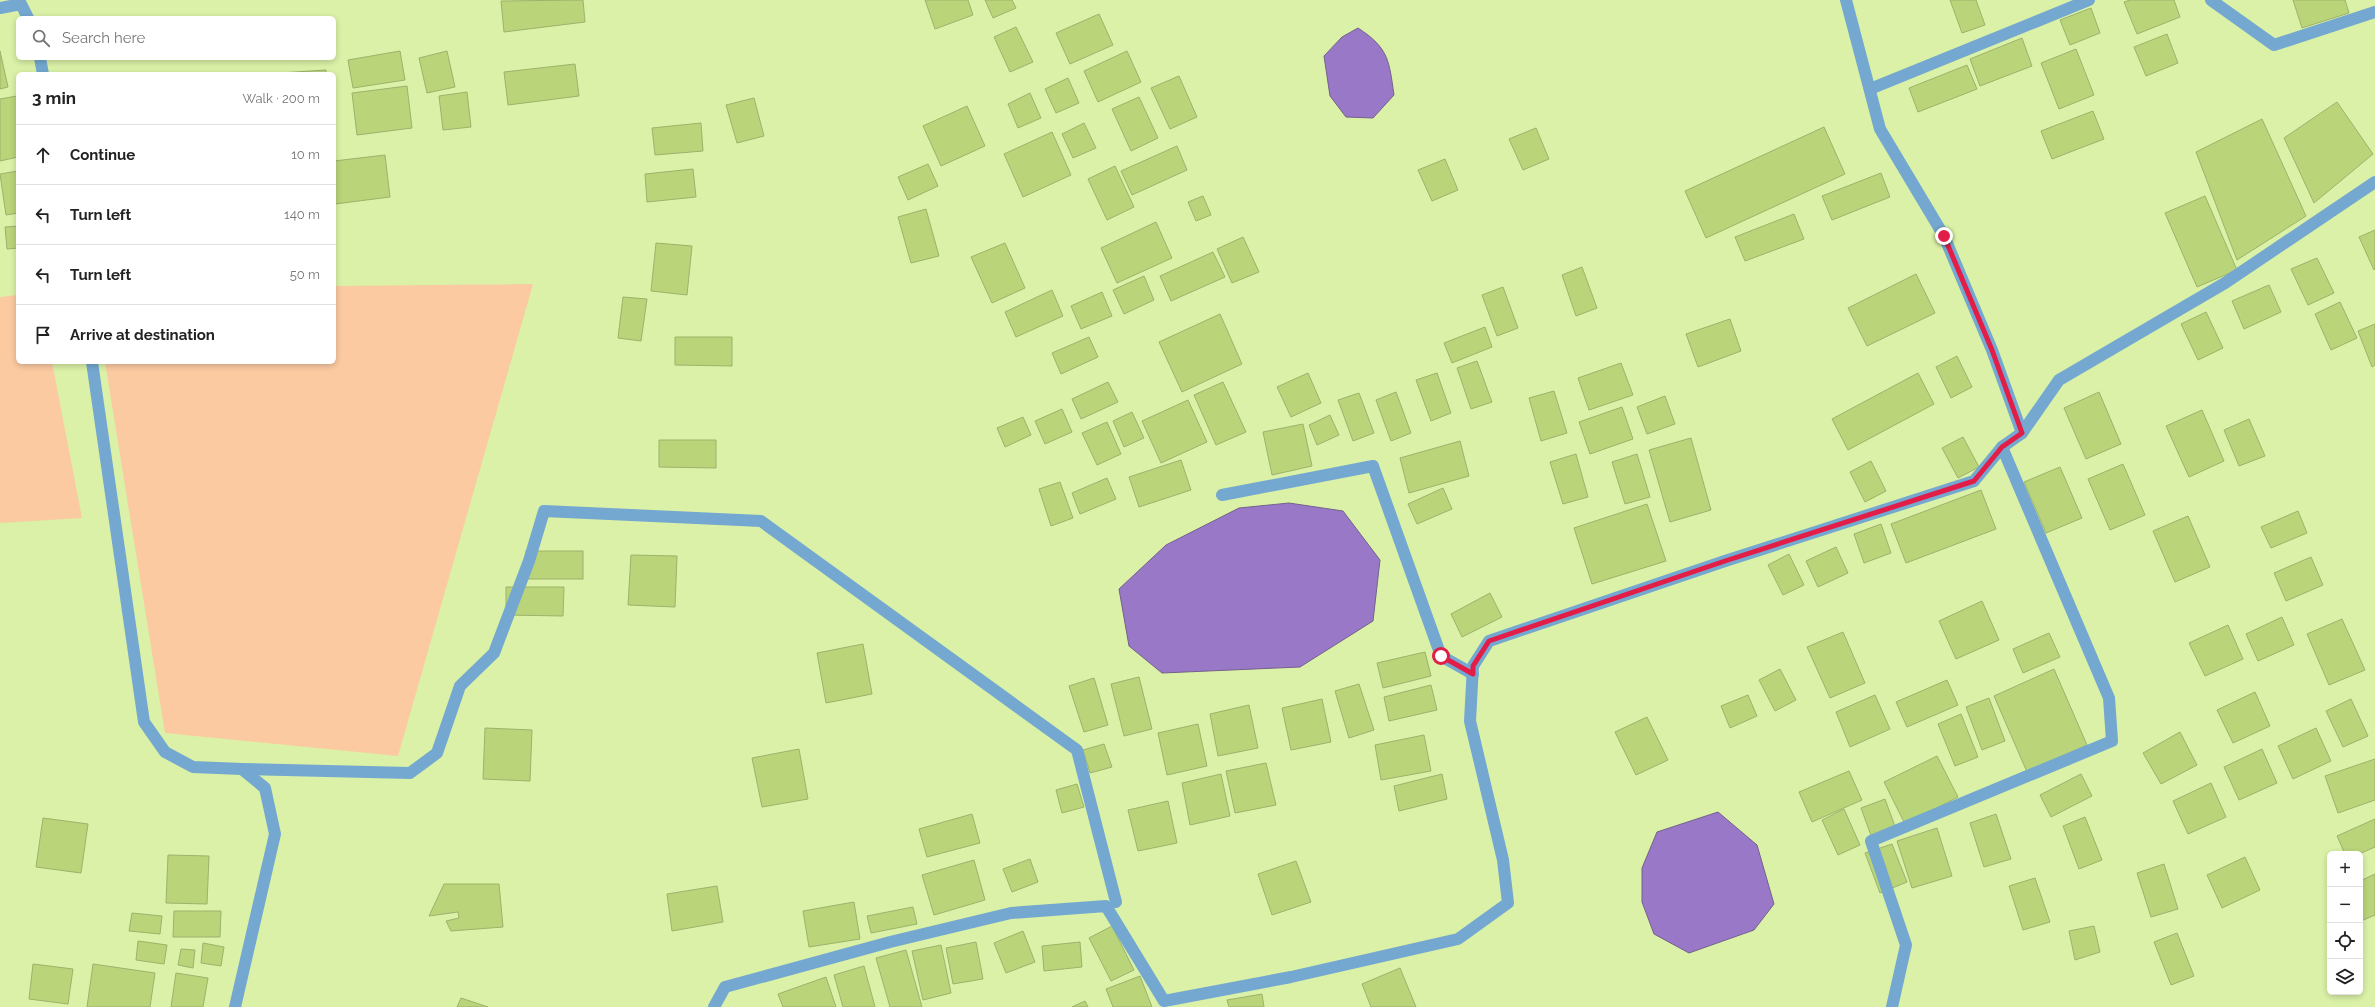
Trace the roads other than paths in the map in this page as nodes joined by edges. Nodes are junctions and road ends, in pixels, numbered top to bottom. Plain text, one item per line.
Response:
1 (1846, 0) edge
2 (2089, 0) edge
3 (2211, 0) edge
4 (0, 8) edge
5 (2375, 12) edge
6 (27, 16) edge
7 (40, 60) edge
8 (43, 72) edge
9 (1870, 89) junction
10 (2375, 182) edge
11 (92, 364) edge
12 (2022, 433) junction
13 (2002, 447) junction
14 (1222, 495) dead end
15 (1473, 674) junction
16 (242, 769) junction
17 (1116, 902) dead end
18 (235, 1007) edge
19 (714, 1007) edge
20 (1892, 1007) edge

1 - 9 street
2 - 9 street
3 - 5 street
4 - 6 street
7 - 8 street
9 - 12 street
10 - 12 street
11 - 16 street
12 - 13 street
13 - 15 street
13 - 20 street
14 - 15 street
15 - 19 street
16 - 17 street
16 - 18 street

